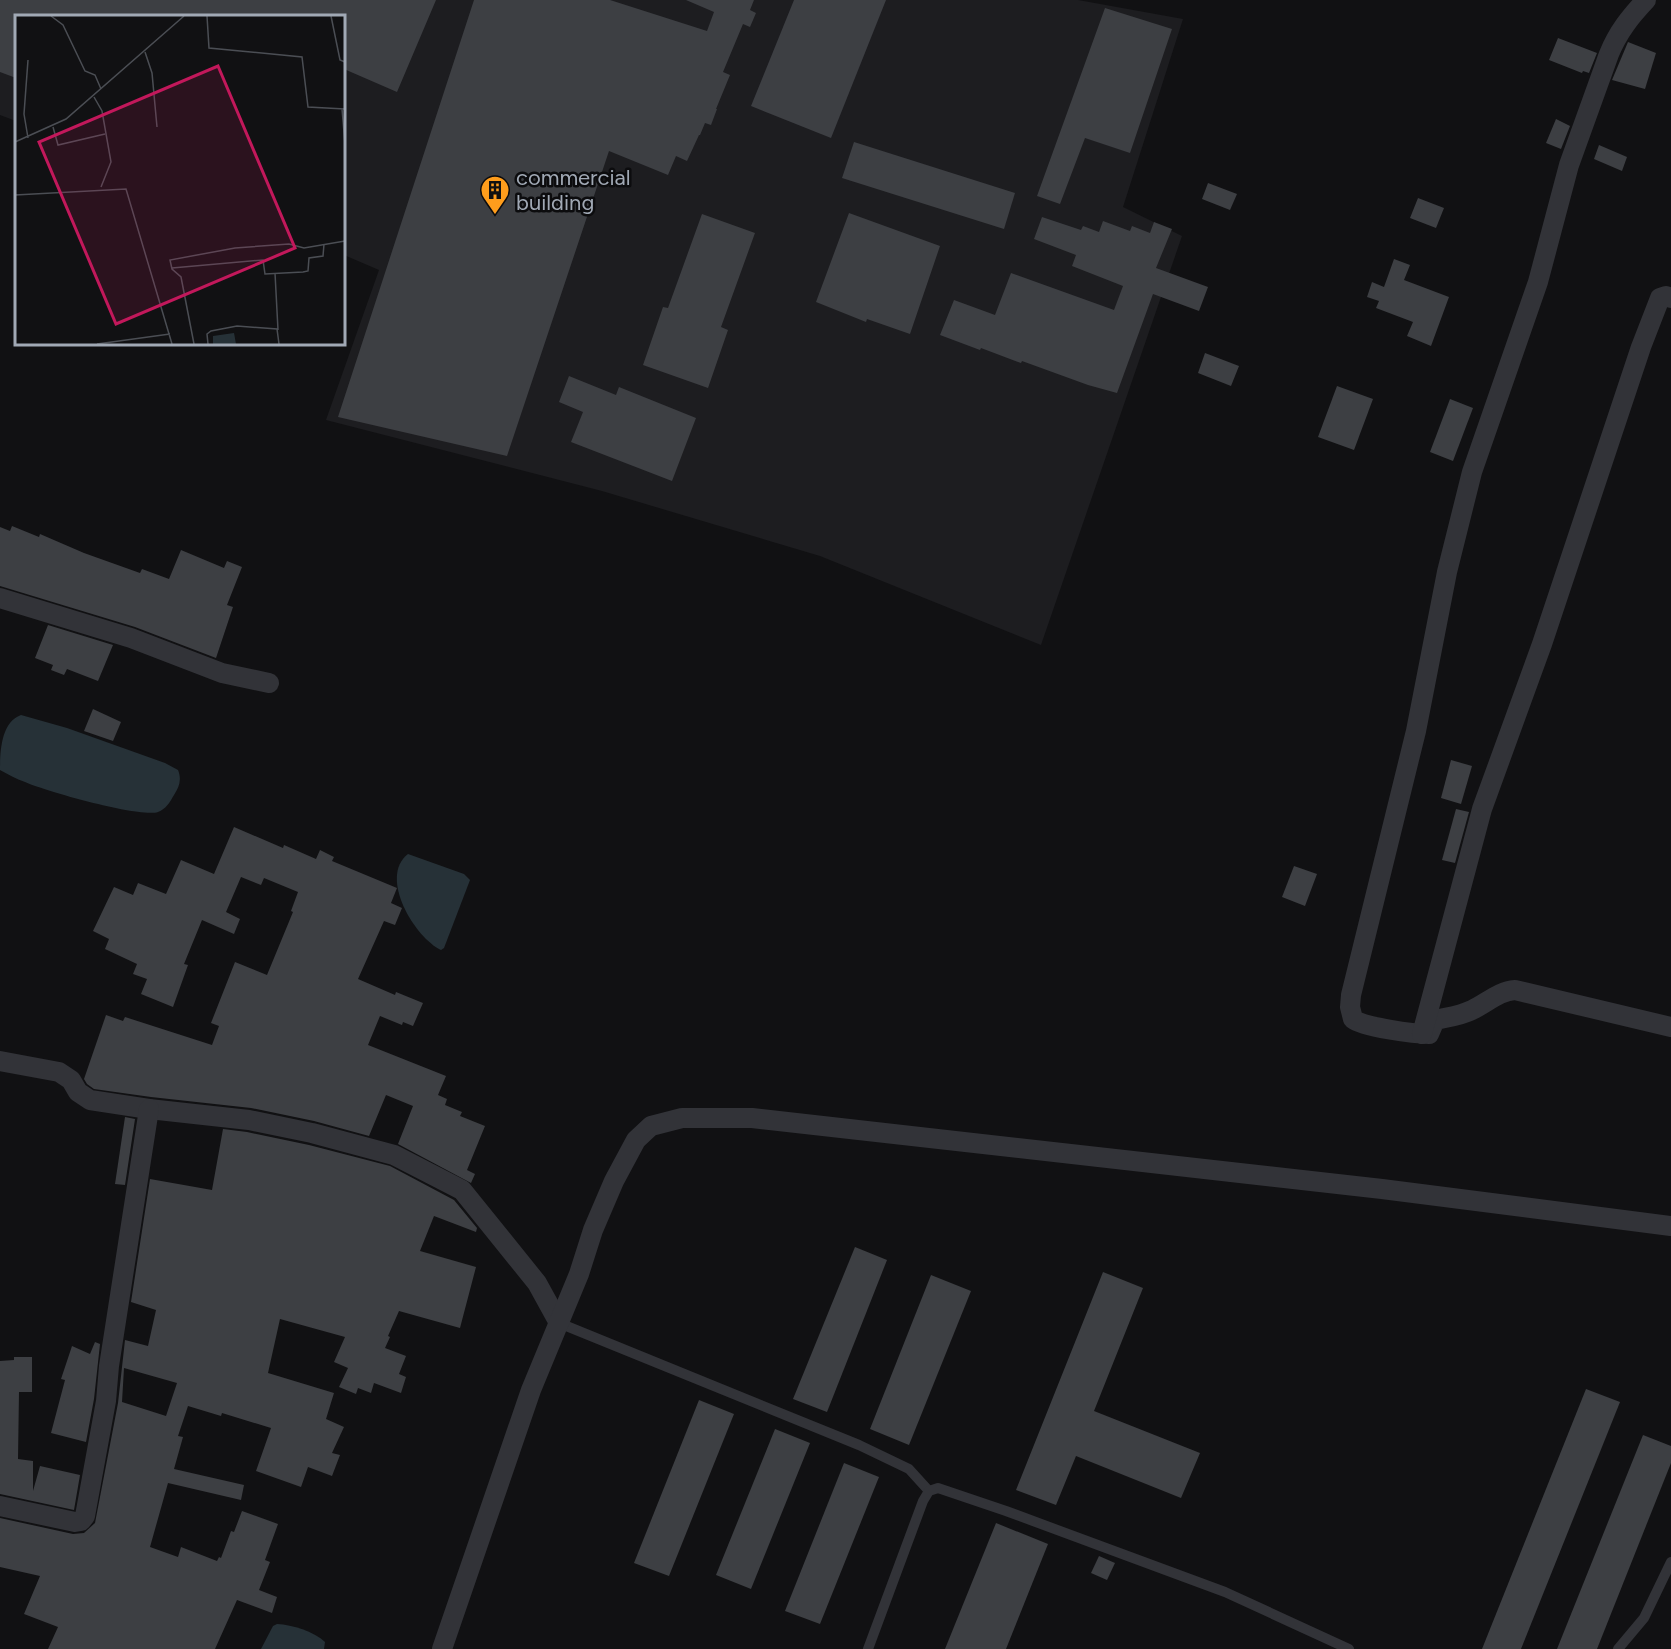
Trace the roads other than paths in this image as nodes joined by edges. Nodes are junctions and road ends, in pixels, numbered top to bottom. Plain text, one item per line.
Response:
1 (1646, 0) edge
2 (1671, 297) edge
3 (0, 598) edge
4 (269, 683) dead end
5 (1671, 1027) edge
6 (1422, 1034) junction
7 (0, 1060) edge
8 (149, 1109) junction
9 (1671, 1226) edge
10 (559, 1323) junction
11 (929, 1491) junction
12 (0, 1506) edge
13 (1671, 1562) edge
14 (442, 1649) edge
15 (868, 1649) edge
16 (1348, 1649) edge
17 (1618, 1649) edge

1 - 6 street
2 - 6 street
3 - 4 street
5 - 6 street
7 - 8 street
8 - 10 street
8 - 12 street
9 - 10 street
10 - 11 lane
10 - 14 street
11 - 15 lane
11 - 16 lane
13 - 17 lane

